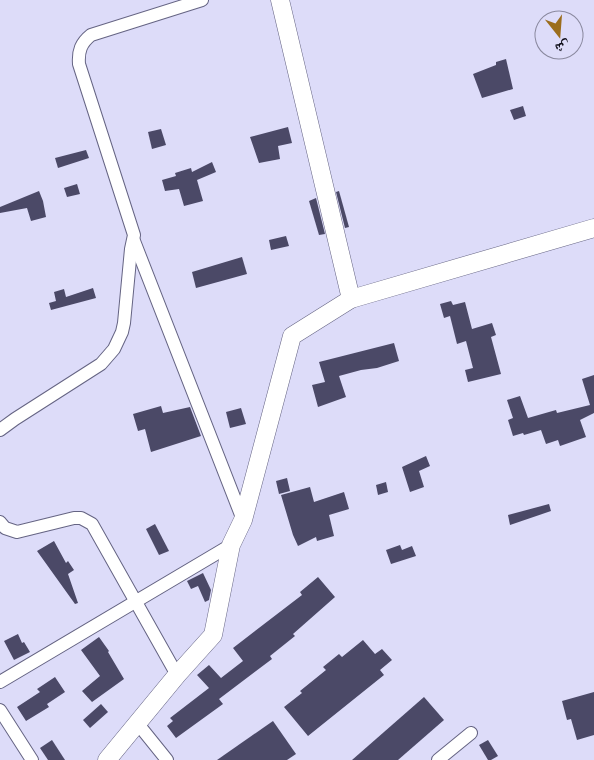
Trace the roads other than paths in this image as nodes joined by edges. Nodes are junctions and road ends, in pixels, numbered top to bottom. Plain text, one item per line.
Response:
1 (202, 0) edge
2 (280, 0) edge
3 (594, 228) edge
4 (134, 241) junction
5 (351, 299) junction
6 (0, 430) edge
7 (243, 520) junction
8 (0, 522) edge
9 (230, 545) junction
10 (136, 601) junction
11 (177, 674) junction
12 (0, 682) edge
13 (0, 710) edge
14 (138, 724) junction
15 (470, 733) dead end
16 (32, 760) edge
17 (107, 760) edge
18 (167, 760) edge
19 (438, 760) edge

1 - 4 street
2 - 5 street
3 - 5 street
4 - 6 street
4 - 7 street
5 - 7 street
7 - 9 street
8 - 10 street
9 - 10 street
9 - 11 street
10 - 11 street
10 - 12 street
11 - 14 street
13 - 16 street
14 - 17 street
14 - 18 street
15 - 19 street

